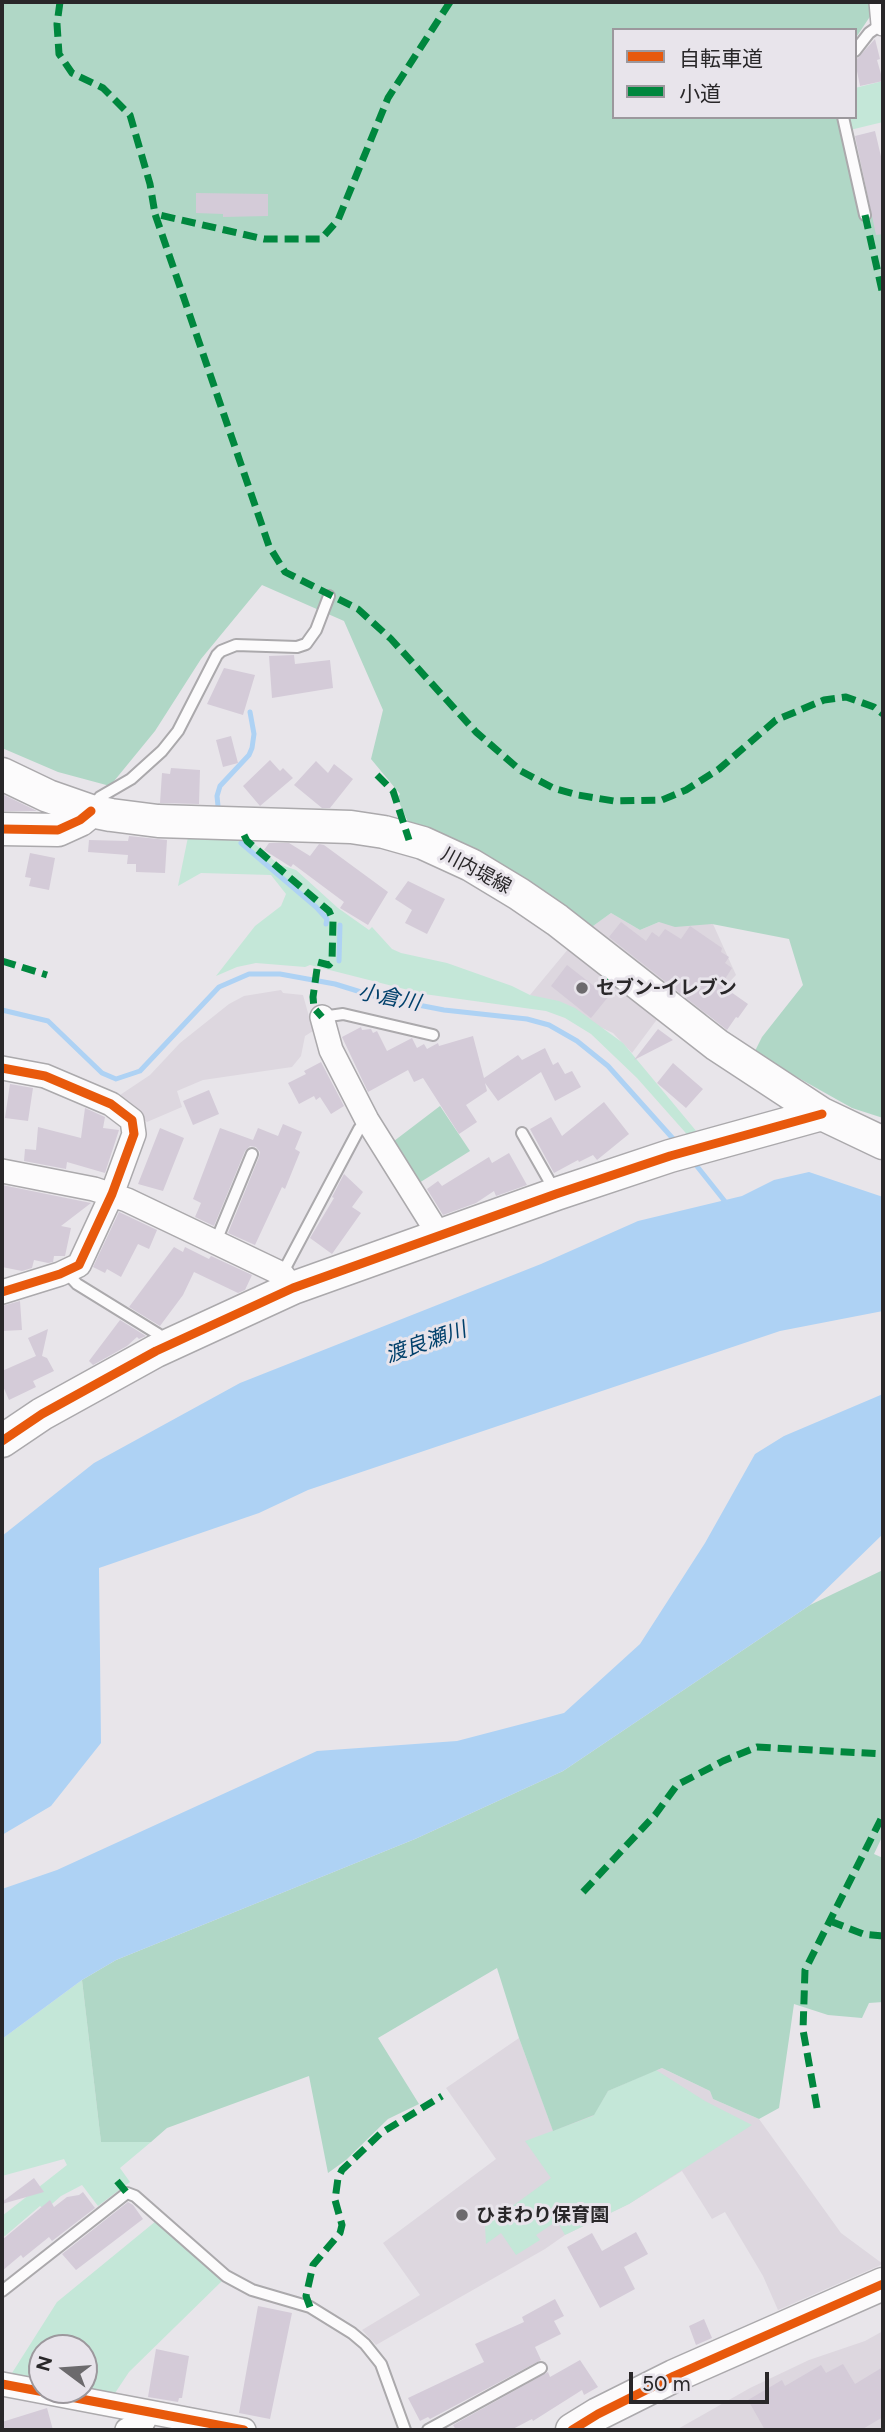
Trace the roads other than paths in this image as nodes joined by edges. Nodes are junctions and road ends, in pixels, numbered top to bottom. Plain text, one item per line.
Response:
1 (881, 2) edge
2 (883, 24) edge
3 (857, 48) edge
4 (843, 119) edge
5 (865, 215) dead end
6 (329, 596) dead end
7 (2, 774) edge
8 (91, 811) junction
9 (2, 829) edge
10 (322, 1017) joint
11 (433, 1035) dead end
12 (2, 1068) edge
13 (822, 1114) junction
14 (367, 1120) junction
15 (522, 1133) dead end
16 (883, 1143) edge
17 (252, 1154) dead end
18 (2, 1171) edge
19 (112, 1194) junction
20 (556, 1194) junction
21 (439, 1235) junction
22 (216, 1241) junction
23 (66, 1272) junction
24 (287, 1281) junction
25 (2, 1292) edge
26 (167, 1347) junction
27 (2, 1441) edge
28 (883, 2284) edge
29 (2, 2291) edge
30 (541, 2368) dead end
31 (2, 2384) edge
32 (148, 2413) junction
33 (176, 2424) edge
34 (127, 2430) edge
35 (244, 2430) edge
36 (405, 2430) edge
37 (428, 2430) edge
38 (572, 2430) edge

1 - 2 street
2 - 3 lane
4 - 5 lane
6 - 8 lane
7 - 8 street, 川内堤線
8 - 9 street
8 - 13 street, 川内堤線
10 - 11 lane
10 - 14 street
12 - 19 street
13 - 16 street, 川内堤線
13 - 20 street
14 - 21 street
14 - 24 lane
15 - 20 lane
17 - 22 lane
18 - 19 street
19 - 22 street
19 - 23 street
20 - 21 street
21 - 24 street
22 - 24 street
23 - 25 street
23 - 26 lane
24 - 26 street
26 - 27 street
28 - 38 street
29 - 36 lane
30 - 37 lane
31 - 32 street
32 - 33 street
32 - 34 street
33 - 35 street

